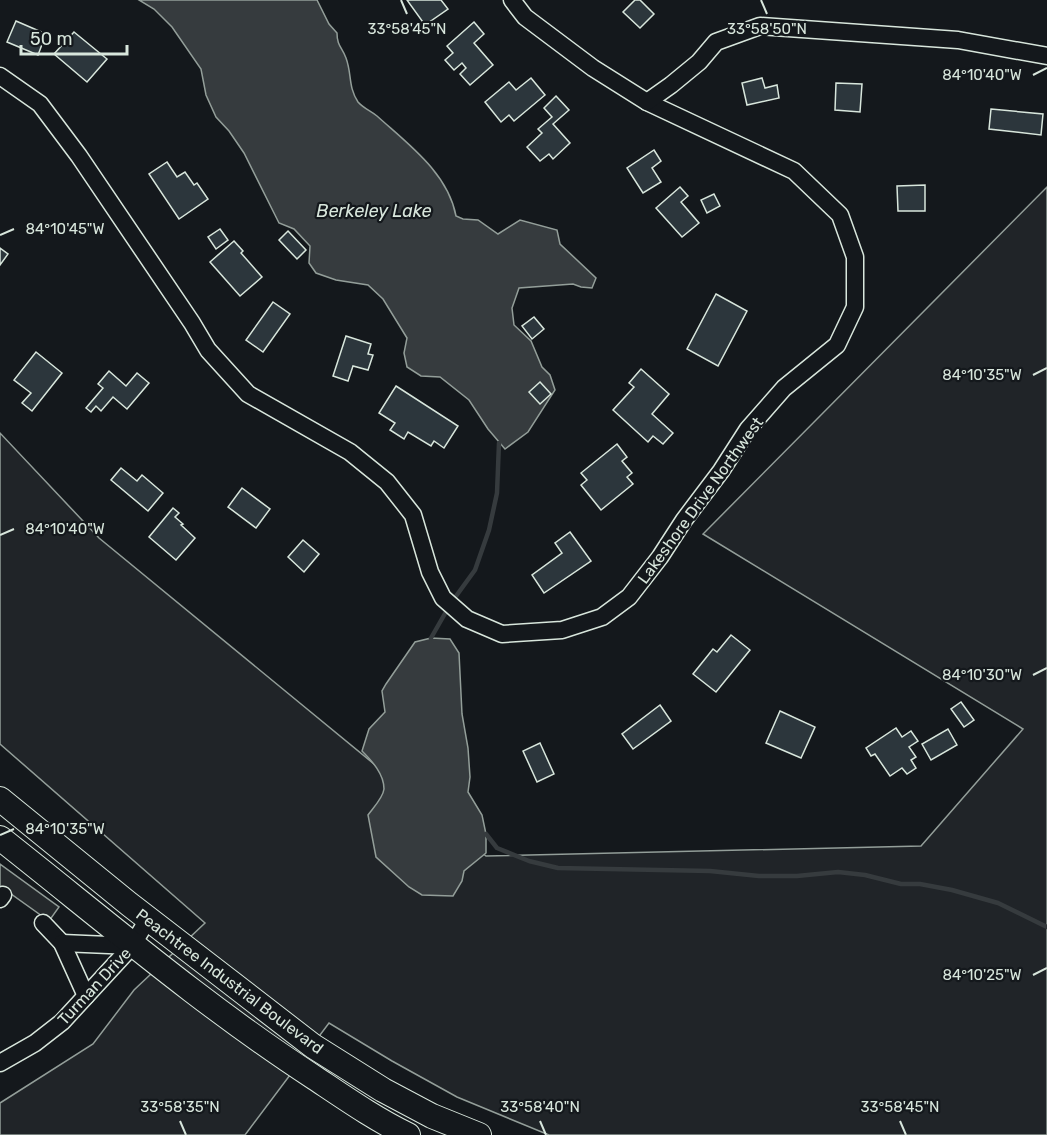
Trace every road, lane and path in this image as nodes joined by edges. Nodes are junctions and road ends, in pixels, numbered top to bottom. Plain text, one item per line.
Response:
1 (512, 0) edge
2 (1047, 56) edge
3 (0, 76) edge
4 (647, 102) junction
5 (0, 799) edge
6 (0, 838) edge
7 (148, 919) junction
8 (44, 923) dead end
9 (62, 943) junction
10 (132, 946) junction
11 (86, 996) junction
12 (0, 1063) edge
13 (408, 1135) edge
14 (478, 1135) edge

1 - 4 street, Lakeshore Drive Northwest
2 - 4 street
3 - 4 street, Lakeshore Drive Northwest
5 - 7 highway, Peachtree Industrial Boulevard
6 - 10 highway, Peachtree Industrial Boulevard
7 - 10 street, Turman Drive
7 - 14 highway, Peachtree Industrial Boulevard
8 - 9 street
9 - 10 street
9 - 11 street
10 - 11 street, Turman Drive
10 - 13 highway, Peachtree Industrial Boulevard
11 - 12 street, Turman Drive

